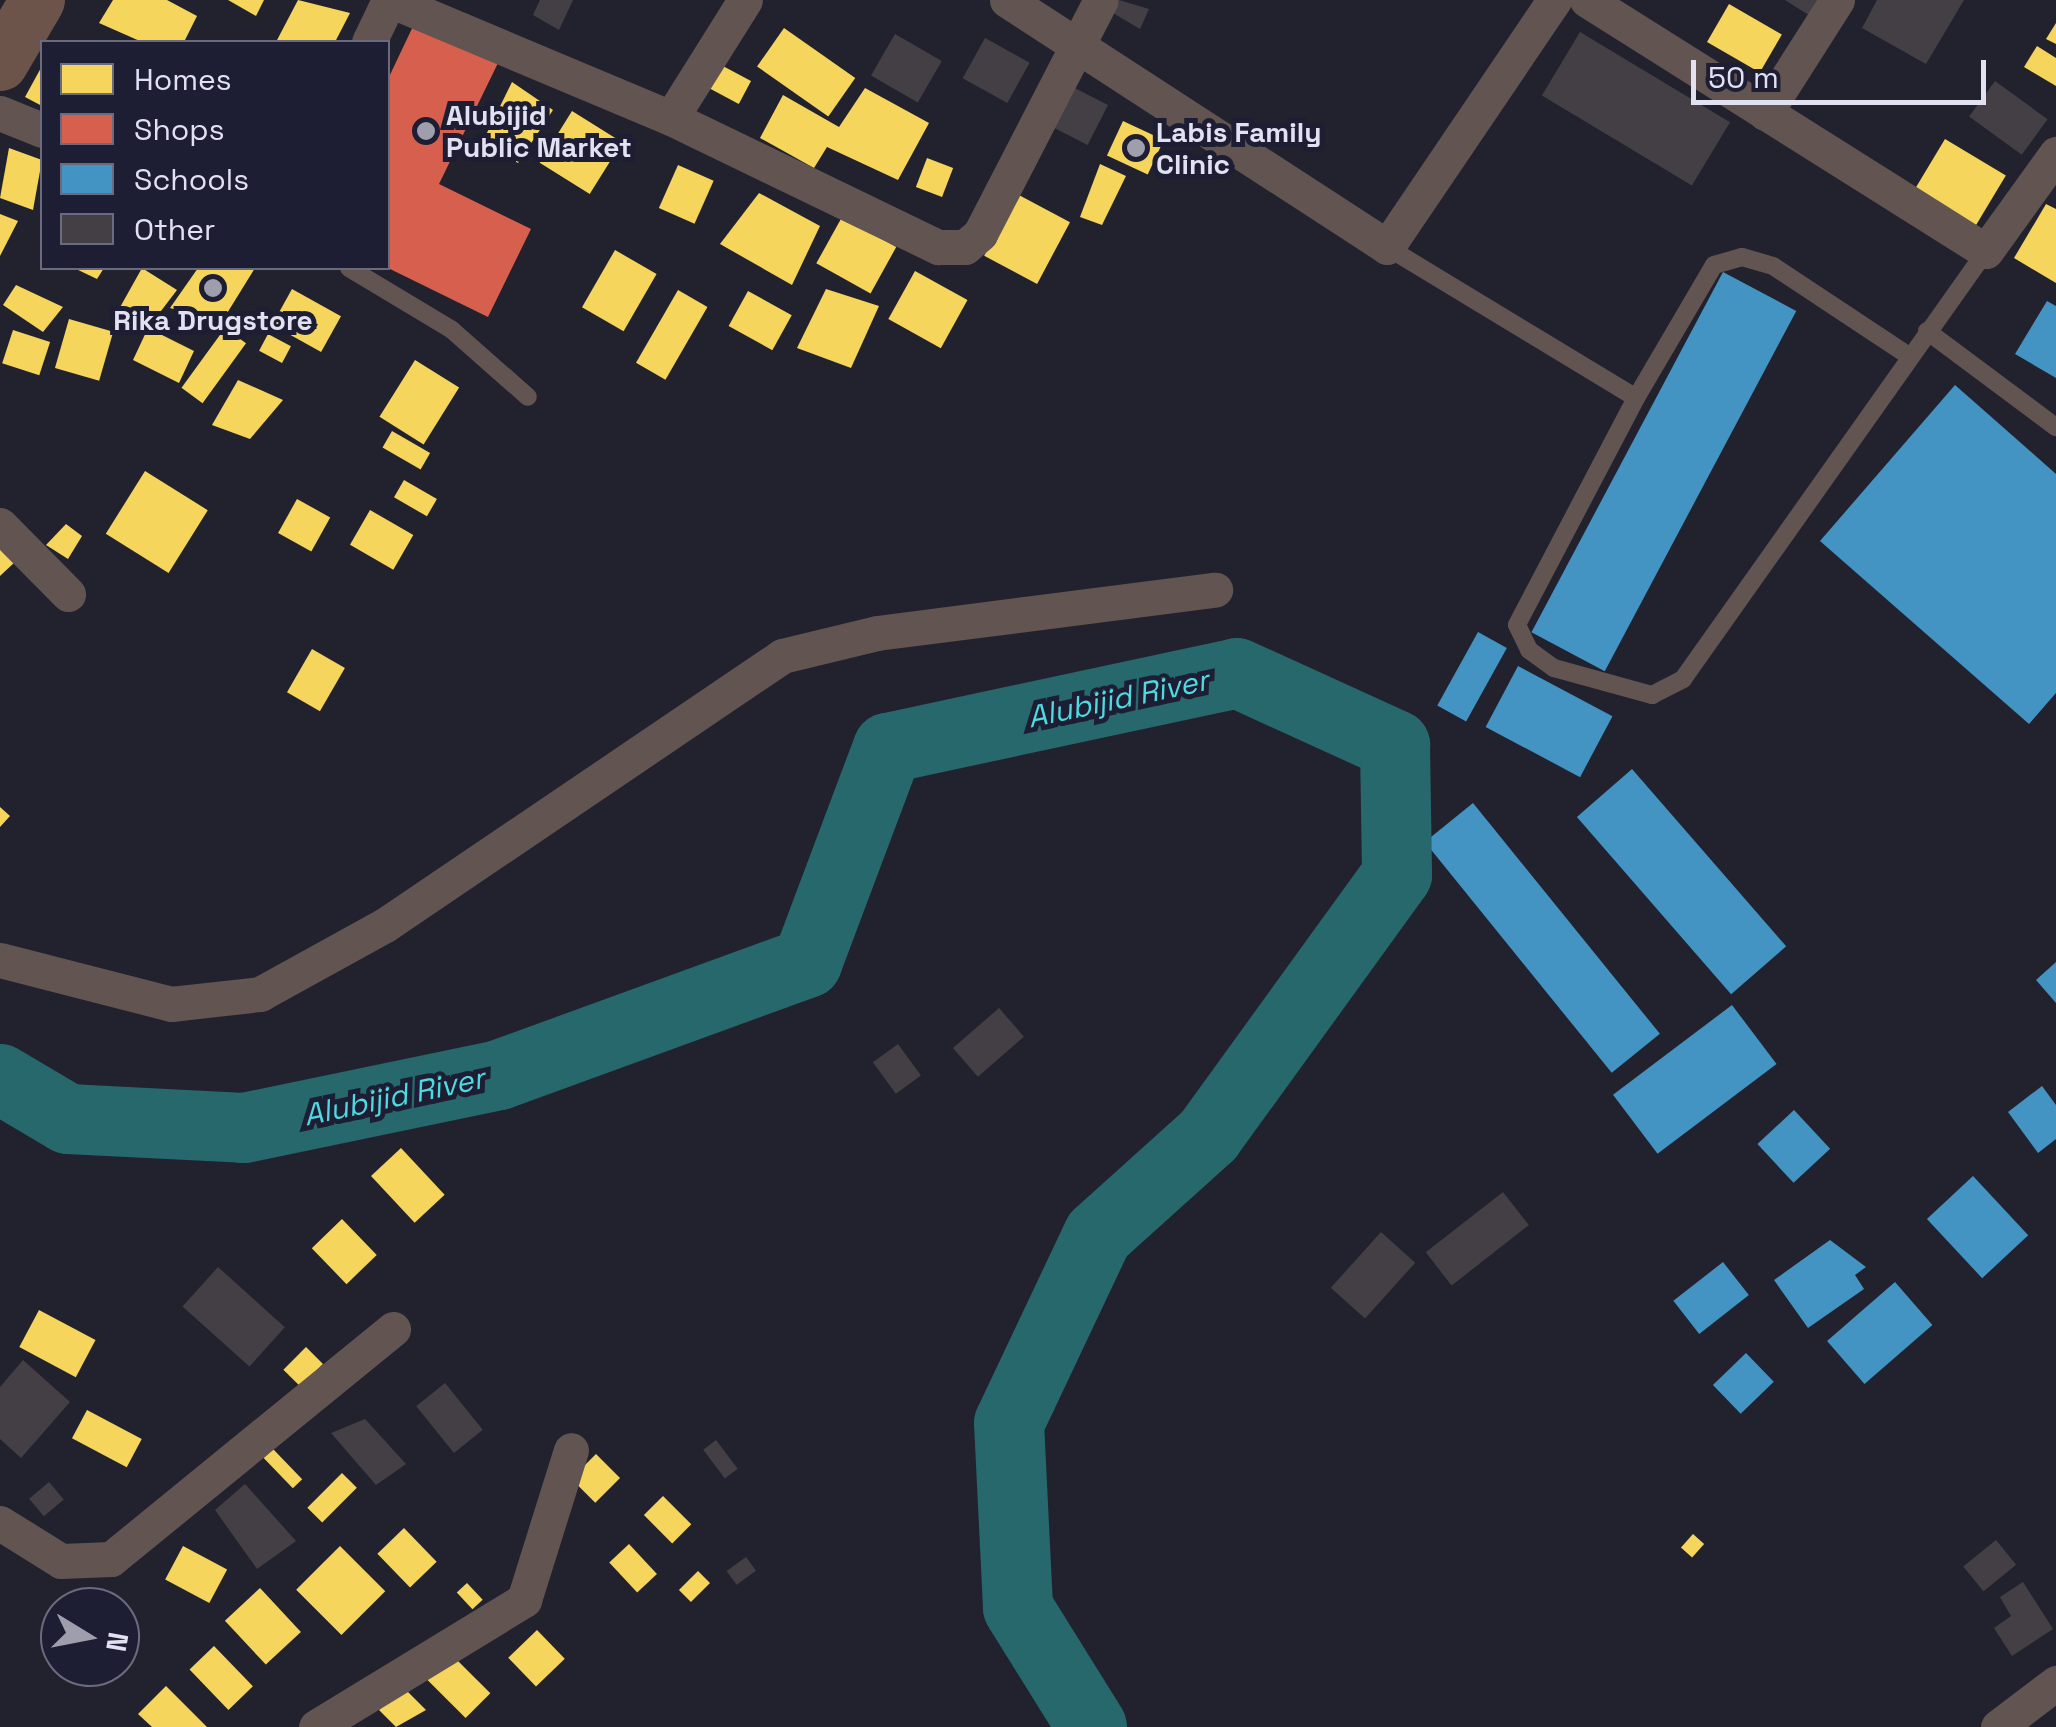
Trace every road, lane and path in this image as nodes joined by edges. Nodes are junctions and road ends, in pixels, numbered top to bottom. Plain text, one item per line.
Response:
1 (38, 0) edge
2 (389, 0) edge
3 (745, 0) edge
4 (1007, 0) edge
5 (1100, 0) edge
6 (1554, 0) edge
7 (1587, 0) edge
8 (1837, 0) edge
9 (371, 40) edge
10 (1078, 40) junction
11 (0, 63) edge
12 (0, 112) edge
13 (1765, 113) junction
14 (671, 118) junction
15 (40, 129) edge
16 (2056, 154) edge
17 (1386, 247) junction
18 (1986, 251) junction
19 (352, 270) edge
20 (1927, 332) junction
21 (1909, 356) junction
22 (528, 397) dead end
23 (1636, 398) junction
24 (2056, 427) edge
25 (0, 525) edge
26 (1215, 590) dead end
27 (68, 594) dead end
28 (0, 960) edge
29 (393, 1329) dead end
30 (571, 1450) dead end
31 (0, 1523) edge
32 (2056, 1683) edge
33 (316, 1727) edge
34 (1998, 1727) edge

1 - 11 highway
2 - 9 street
2 - 14 street
3 - 14 street
4 - 10 street
5 - 10 street
6 - 17 street
7 - 13 street
8 - 13 street
10 - 14 street
10 - 17 street
12 - 15 street
13 - 18 street
16 - 18 street
17 - 23 lane
18 - 20 lane
19 - 22 lane
20 - 21 lane
20 - 24 lane
21 - 23 lane
21 - 23 lane
25 - 27 street
26 - 28 street
29 - 31 street
30 - 33 street
32 - 34 street

